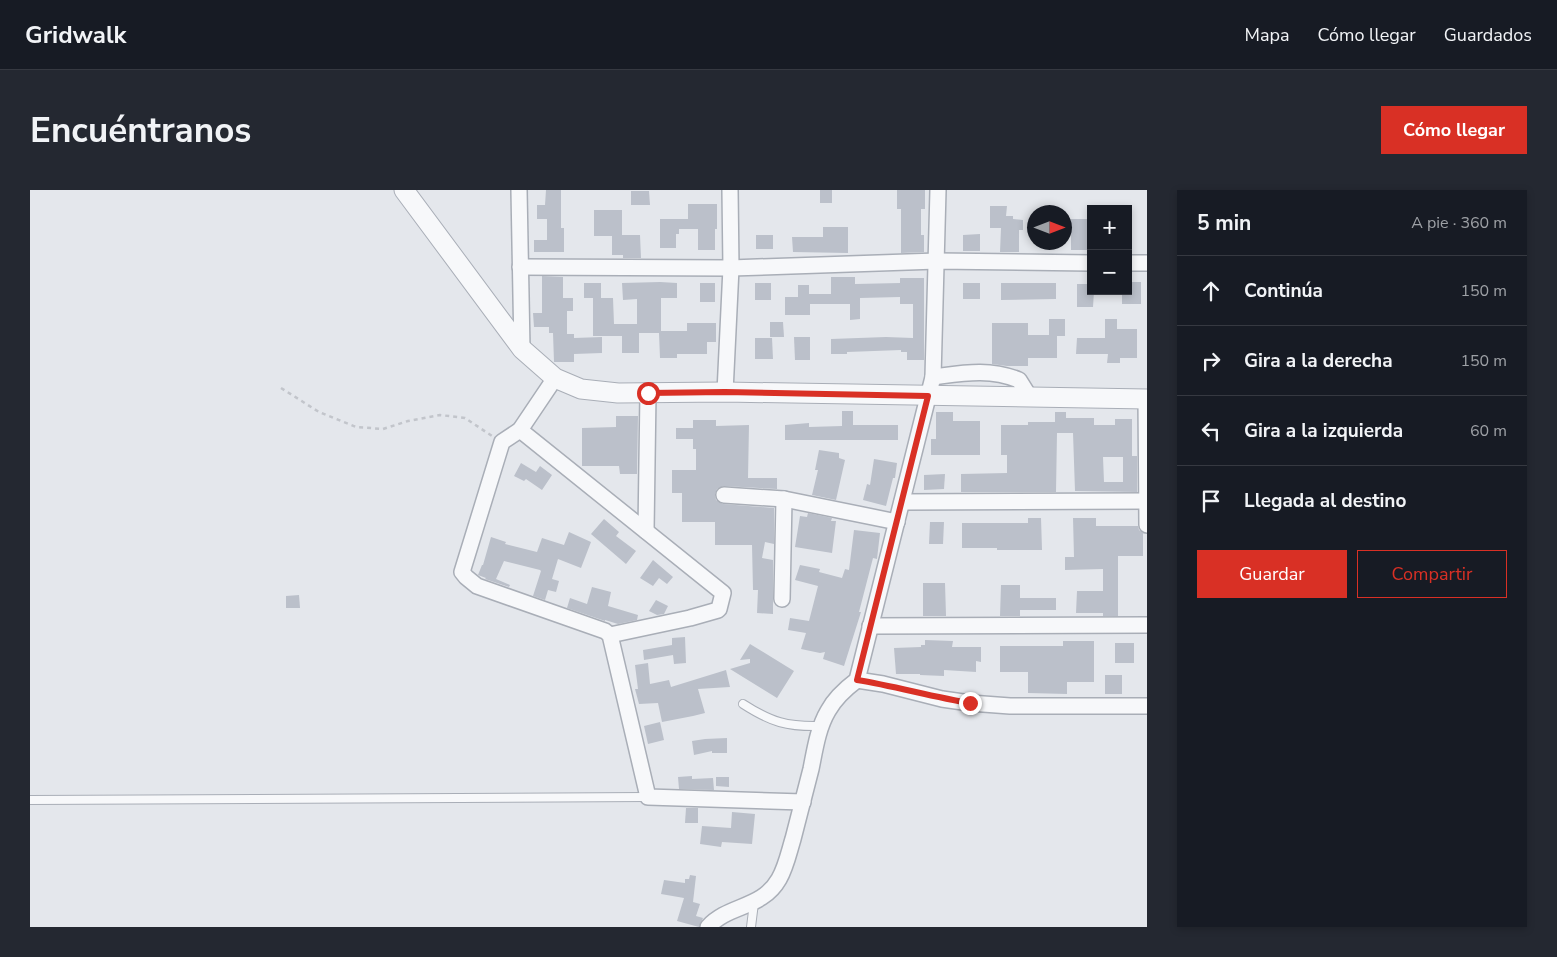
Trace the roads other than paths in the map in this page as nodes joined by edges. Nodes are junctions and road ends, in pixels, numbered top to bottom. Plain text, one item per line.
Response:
1 (404, 190) edge
2 (519, 190) edge
3 (730, 190) edge
4 (938, 190) edge
5 (937, 261) junction
6 (1087, 263) edge
7 (1132, 263) edge
8 (1147, 263) edge
9 (520, 267) junction
10 (731, 268) junction
11 (522, 349) junction
12 (933, 377) junction
13 (555, 378) junction
14 (725, 392) junction
15 (648, 393) junction
16 (928, 396) junction
17 (1029, 396) junction
18 (1147, 399) edge
19 (520, 430) junction
20 (724, 495) dead end
21 (784, 499) junction
22 (1147, 501) edge
23 (902, 502) junction
24 (897, 522) junction
25 (1147, 525) edge
26 (646, 531) junction
27 (782, 599) dead end
28 (1147, 625) edge
29 (870, 626) junction
30 (610, 635) junction
31 (857, 680) junction
32 (743, 704) dead end
33 (1147, 706) edge
34 (820, 726) junction
35 (648, 797) junction
36 (30, 800) edge
37 (803, 802) junction
38 (754, 903) junction
39 (708, 927) edge
40 (751, 927) edge

1 - 11 street
2 - 9 street
3 - 10 street
4 - 5 street
5 - 6 street
5 - 10 street
5 - 12 street
7 - 8 street
9 - 10 street
9 - 11 street
10 - 14 street
11 - 13 street
12 - 16 street
12 - 17 street
13 - 15 street
13 - 19 street
14 - 15 street
14 - 16 street
15 - 26 street
16 - 17 street
16 - 23 street
17 - 18 street
18 - 22 street
19 - 26 street
19 - 30 street
20 - 21 street
21 - 24 street
21 - 27 street
22 - 23 street
22 - 25 street
23 - 24 street
24 - 29 street
26 - 30 street
28 - 29 street
29 - 31 street
30 - 35 street
31 - 33 street
31 - 34 street
32 - 34 lane
34 - 37 street
35 - 36 lane
35 - 37 street
37 - 38 street
38 - 39 street
38 - 40 lane

